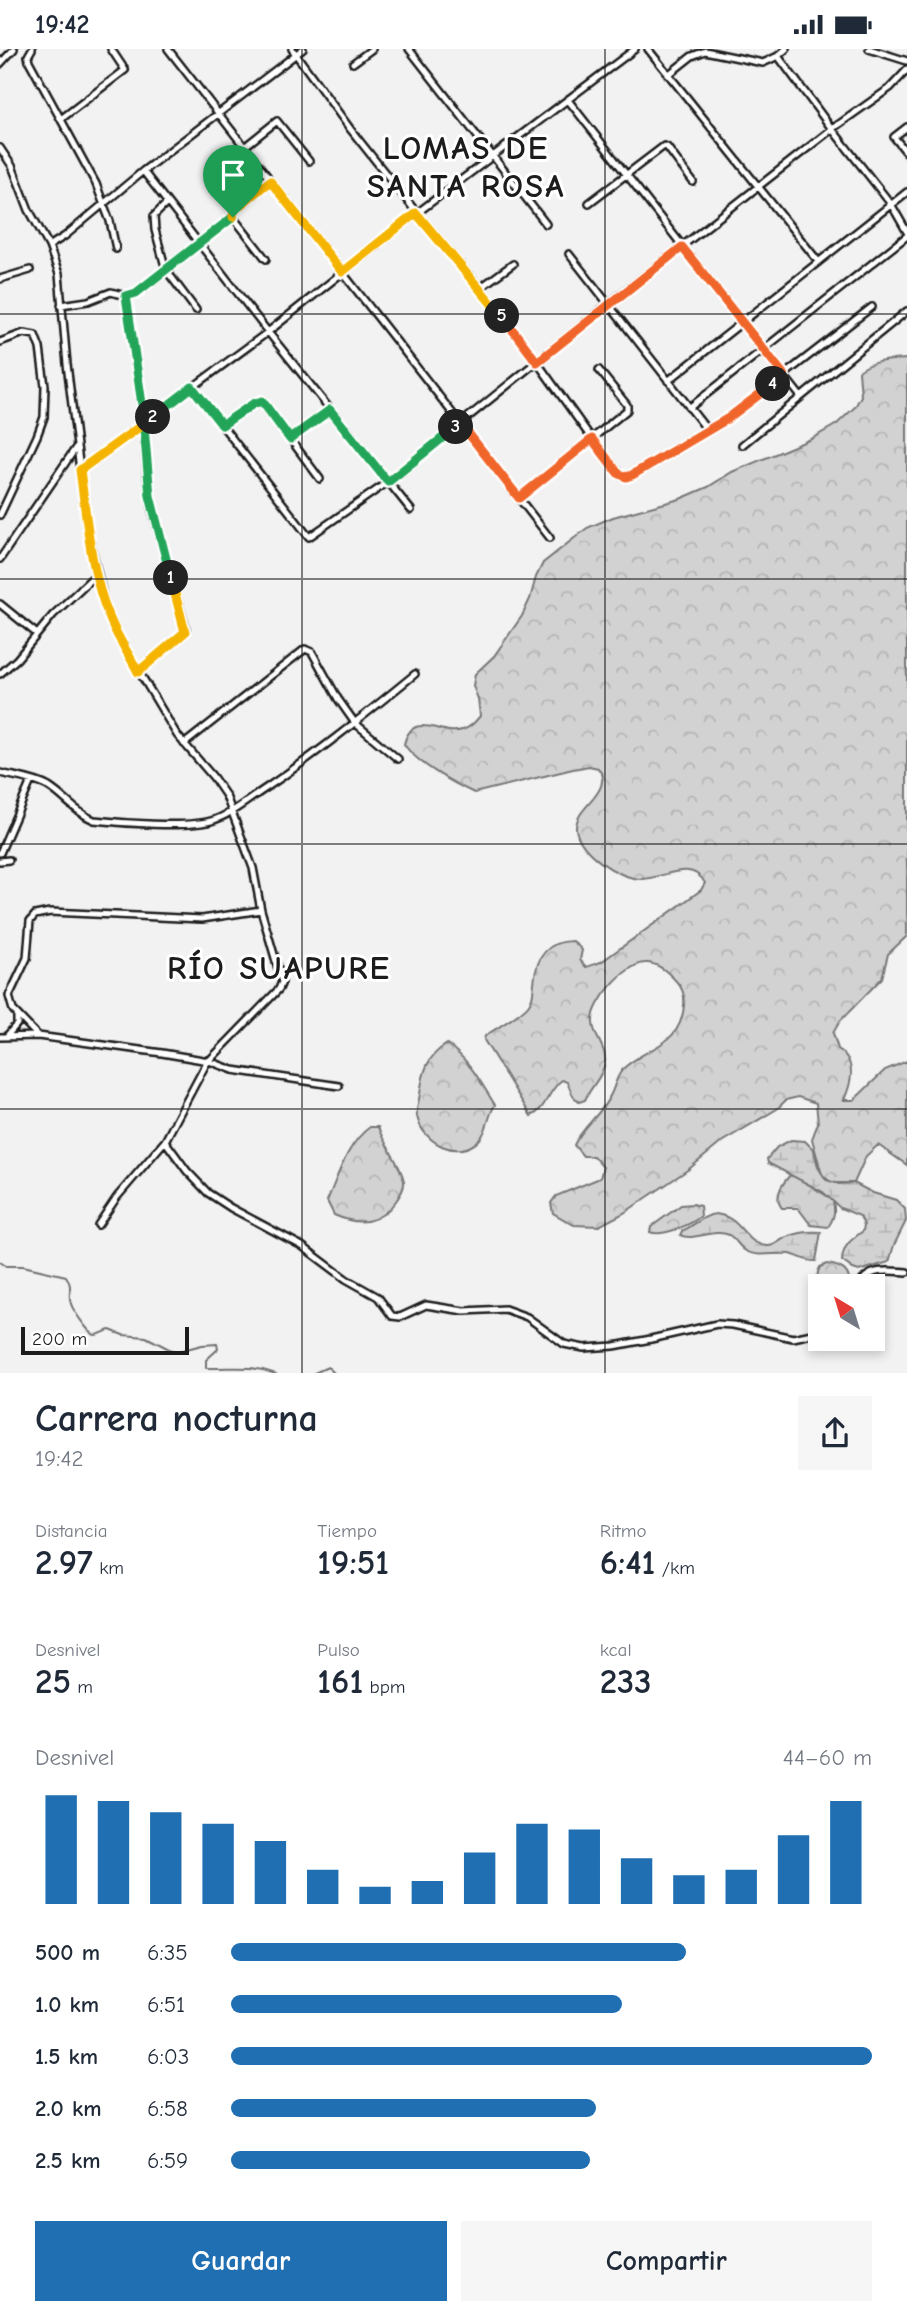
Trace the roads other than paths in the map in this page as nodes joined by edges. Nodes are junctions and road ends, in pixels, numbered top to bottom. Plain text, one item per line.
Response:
1 (14, 49) edge
2 (32, 49) edge
3 (111, 49) edge
4 (167, 49) edge
5 (303, 49) edge
6 (372, 49) edge
7 (409, 49) edge
8 (635, 49) edge
9 (648, 49) edge
10 (786, 49) edge
11 (869, 49) edge
12 (294, 52) edge
13 (778, 56) junction
14 (907, 61) edge
15 (353, 63) dead end
16 (0, 64) edge
17 (907, 70) edge
18 (668, 75) junction
19 (568, 100) junction
20 (219, 115) junction
21 (61, 119) junction
22 (907, 127) edge
23 (832, 129) junction
24 (244, 147) junction
25 (0, 148) edge
26 (907, 153) edge
27 (493, 158) junction
28 (309, 161) dead end
29 (143, 171) junction
30 (628, 175) junction
31 (270, 181) junction
32 (693, 182) dead end
33 (760, 187) junction
34 (907, 192) edge
35 (104, 203) junction
36 (167, 203) junction
37 (589, 203) dead end
38 (891, 204) junction
39 (234, 210) junction
40 (416, 213) junction
41 (233, 217) junction
42 (546, 224) dead end
43 (907, 234) edge
44 (200, 244) junction
45 (49, 246) junction
46 (682, 247) junction
47 (116, 249) dead end
48 (569, 254) dead end
49 (266, 259) dead end
50 (818, 261) junction
51 (513, 264) dead end
52 (30, 270) dead end
53 (166, 270) junction
54 (342, 272) junction
55 (0, 279) edge
56 (480, 288) junction
57 (126, 296) junction
58 (608, 304) junction
59 (61, 305) junction
60 (872, 307) dead end
61 (196, 310) dead end
62 (907, 311) edge
63 (742, 323) junction
64 (268, 332) junction
65 (0, 342) edge
66 (764, 349) junction
67 (537, 362) junction
68 (599, 370) dead end
69 (784, 375) junction
70 (668, 381) junction
71 (192, 387) junction
72 (801, 397) junction
73 (689, 408) junction
74 (330, 410) junction
75 (144, 424) junction
76 (461, 424) junction
77 (222, 425) junction
78 (708, 431) junction
79 (290, 439) junction
80 (592, 439) junction
81 (742, 445) dead end
82 (78, 446) junction
83 (80, 470) junction
84 (320, 479) dead end
85 (388, 482) junction
86 (519, 498) junction
87 (411, 510) dead end
88 (0, 515) edge
89 (550, 538) dead end
90 (0, 559) edge
91 (96, 574) junction
92 (0, 604) edge
93 (37, 634) junction
94 (138, 672) junction
95 (0, 674) edge
96 (415, 674) dead end
97 (355, 723) junction
98 (184, 744) junction
99 (398, 758) dead end
100 (0, 773) edge
101 (31, 781) junction
102 (231, 811) junction
103 (0, 853) edge
104 (9, 860) dead end
105 (0, 861) edge
106 (261, 910) junction
107 (16, 1015) junction
108 (3, 1037) edge
109 (38, 1037) junction
110 (209, 1061) junction
111 (339, 1086) dead end
112 (165, 1141) junction
113 (98, 1225) dead end
114 (907, 1272) edge
115 (870, 1274) edge
116 (808, 1335) edge

1 - 16 street
2 - 21 street
3 - 21 street
4 - 20 street
5 - 12 street
6 - 15 street
7 - 27 street
8 - 19 street
9 - 18 street
10 - 13 street
11 - 14 street
12 - 20 street
12 - 40 street
13 - 18 street
13 - 23 street
17 - 23 street
18 - 33 street
19 - 27 street
19 - 30 street
20 - 24 street
20 - 29 street
21 - 35 street
22 - 26 street
23 - 33 street
23 - 38 street
24 - 28 street
24 - 31 street
24 - 39 street
25 - 45 street
27 - 40 street
27 - 42 street
29 - 35 street
29 - 36 street
30 - 32 street
30 - 37 street
30 - 46 street
31 - 39 street
31 - 54 street
33 - 46 street
33 - 50 street
34 - 38 street
35 - 45 street
35 - 47 street
36 - 44 street
36 - 53 street
38 - 43 street
38 - 50 street
39 - 41 street
40 - 54 street
40 - 56 street
41 - 44 street
41 - 49 street
43 - 66 street
44 - 53 street
44 - 64 street
45 - 59 street
46 - 58 street
46 - 63 street
48 - 58 street
50 - 63 street
51 - 56 street
52 - 55 street
53 - 57 street
53 - 61 street
54 - 64 street
54 - 76 street
56 - 67 street
57 - 59 street
57 - 75 street
58 - 67 street
58 - 70 street
59 - 82 street
60 - 69 street
62 - 72 street
63 - 66 street
63 - 70 street
64 - 71 street
64 - 74 street
65 - 88 street
66 - 69 street
66 - 73 street
67 - 76 street
67 - 80 street
68 - 80 street
69 - 72 street
69 - 78 street
70 - 73 street
71 - 75 street
71 - 77 street
72 - 81 street
73 - 78 street
74 - 79 street
74 - 85 street
75 - 83 street
75 - 94 street
76 - 85 street
76 - 86 street
77 - 79 street
77 - 85 street
78 - 80 street
79 - 84 street
80 - 86 street
82 - 83 street
82 - 90 street
83 - 91 street
85 - 87 street
86 - 89 street
91 - 93 street
91 - 94 street
92 - 93 street
93 - 95 street
94 - 98 street
96 - 97 street
97 - 98 street
97 - 99 street
97 - 102 street
98 - 102 street
100 - 101 street
101 - 102 street
101 - 103 street
102 - 106 street
104 - 105 street
106 - 107 street
106 - 110 street
107 - 108 street
107 - 109 street
108 - 109 street
109 - 110 street
110 - 111 street
110 - 112 street
112 - 113 street
112 - 116 street
114 - 115 street

